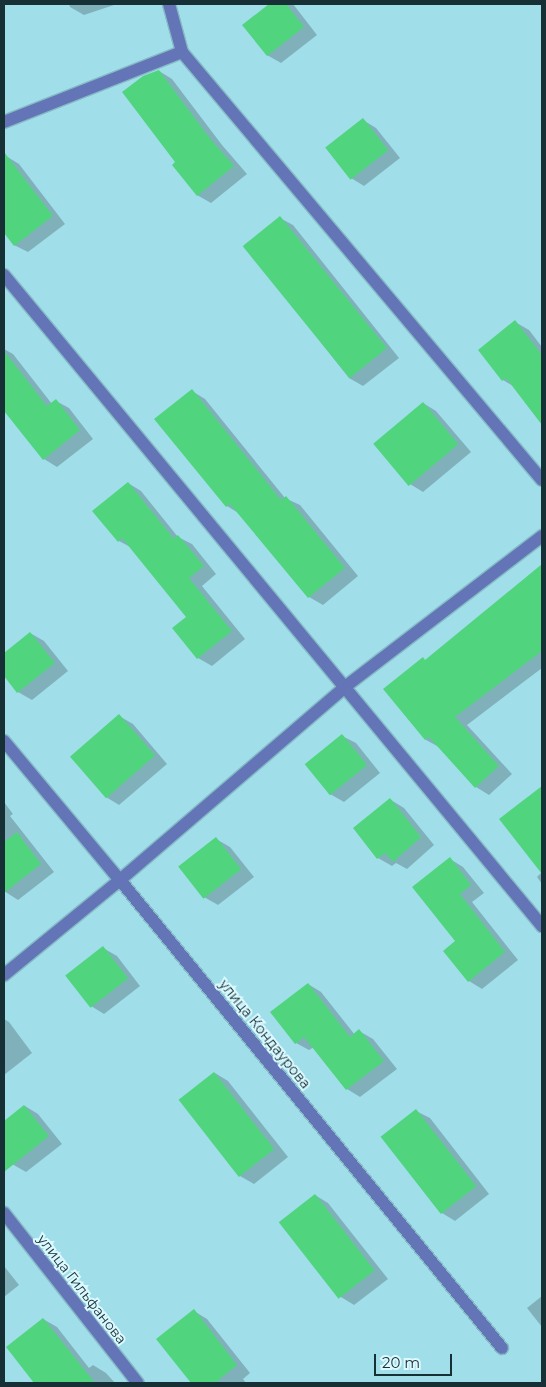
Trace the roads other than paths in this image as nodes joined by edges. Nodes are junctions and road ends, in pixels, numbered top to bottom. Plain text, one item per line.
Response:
1 (169, 4) edge
2 (182, 52) junction
3 (4, 122) edge
4 (4, 275) edge
5 (542, 480) edge
6 (542, 536) edge
7 (346, 686) junction
8 (4, 741) edge
9 (120, 880) junction
10 (542, 926) edge
11 (4, 975) edge
12 (4, 1213) edge
13 (502, 1348) dead end
14 (138, 1383) edge

1 - 2 street
2 - 3 street
2 - 5 street
4 - 7 street
6 - 7 street
7 - 9 street
7 - 10 street
8 - 9 street, улица Кондаурова
9 - 11 street
9 - 13 street, улица Кондаурова
12 - 14 street, улица Гильфанова

